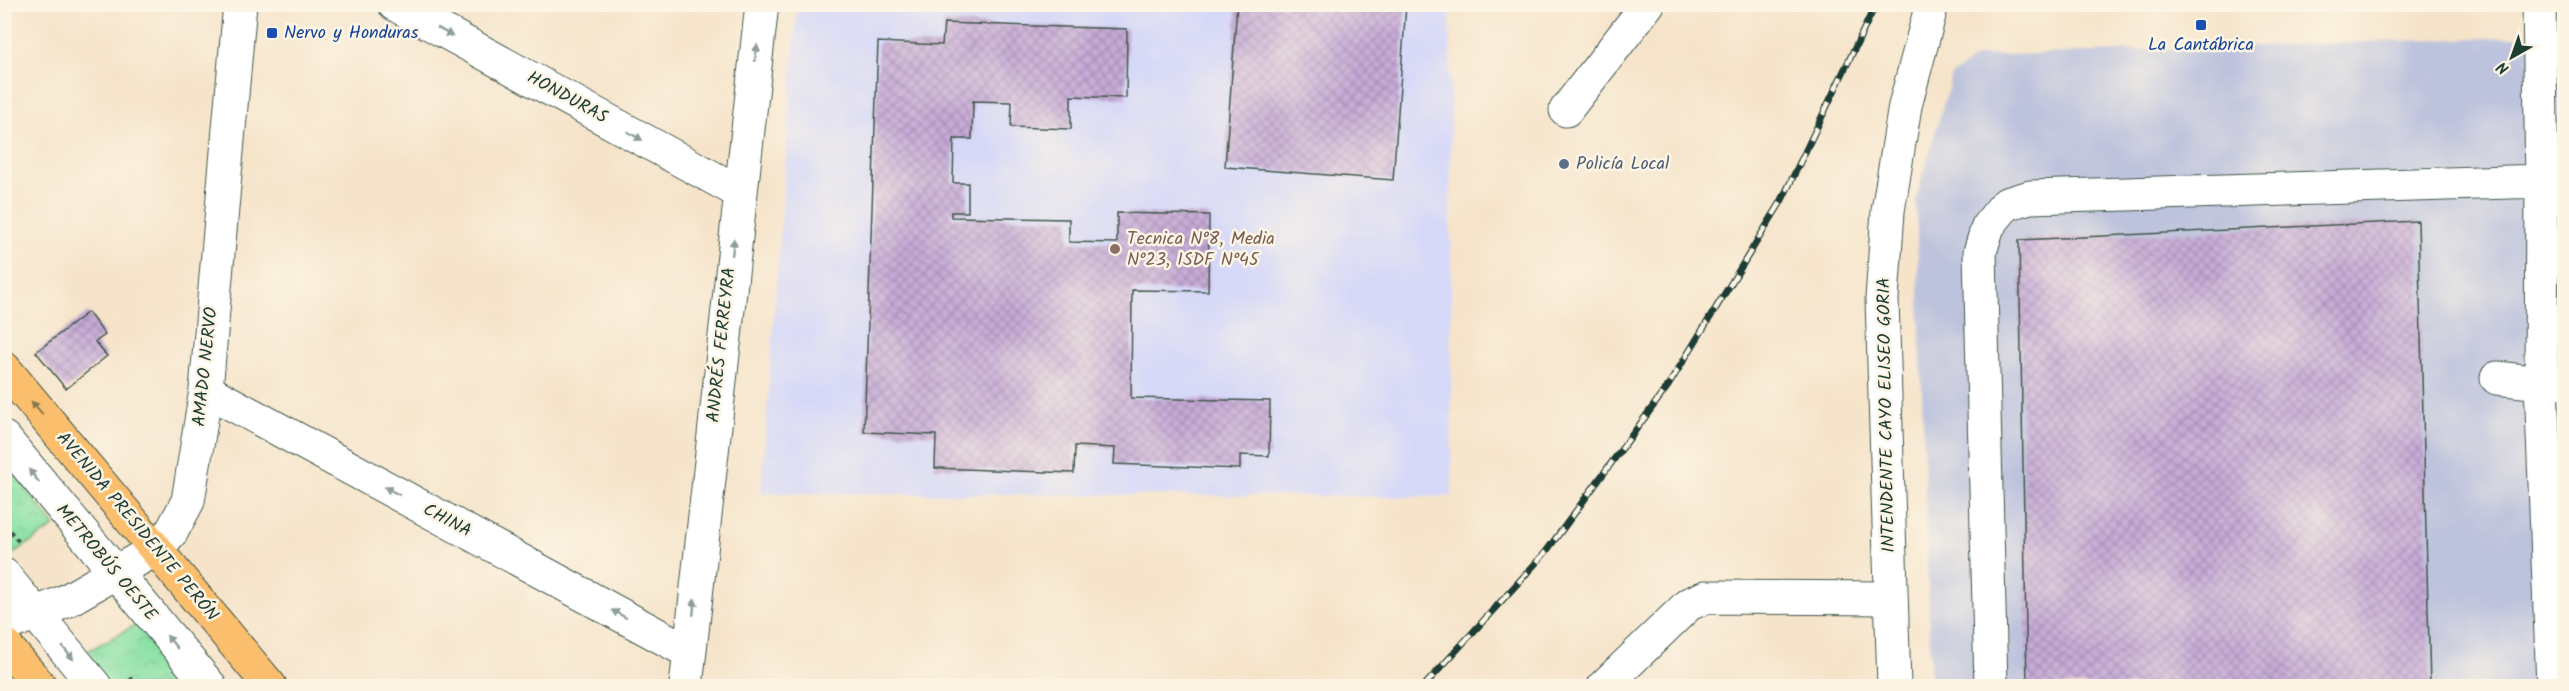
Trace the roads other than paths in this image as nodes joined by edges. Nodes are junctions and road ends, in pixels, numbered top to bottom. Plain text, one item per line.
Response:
1 (240, 4) edge
2 (394, 4) edge
3 (762, 4) edge
4 (1648, 4) edge
5 (1932, 4) edge
6 (2539, 4) edge
7 (1566, 110) dead end
8 (2542, 181) junction
9 (739, 192) junction
10 (4, 368) edge
11 (2496, 378) dead end
12 (2553, 382) edge
13 (206, 390) junction
14 (4, 438) edge
15 (156, 549) junction
16 (114, 572) junction
17 (4, 575) edge
18 (1891, 598) junction
19 (35, 614) junction
20 (4, 626) edge
21 (4, 644) edge
22 (689, 652) junction
23 (40, 687) edge
24 (95, 687) edge
25 (210, 687) edge
26 (270, 687) edge
27 (686, 687) edge
28 (1604, 687) edge
29 (1894, 687) edge
30 (1990, 687) edge
31 (2553, 687) edge

1 - 13 street, AMADO NERVO
2 -> 9 street, HONDURAS
9 -> 3 street, ANDRÉS FERREYRA
4 - 7 street
5 - 18 street, INTENDENTE CAYO ELISEO GORIA
6 - 8 street
8 - 12 street
8 - 30 street
22 -> 9 street, ANDRÉS FERREYRA
15 -> 10 main road, AVENIDA PRESIDENTE PERÓN
11 - 12 street
12 - 31 street
13 - 15 street, AMADO NERVO
22 -> 13 street, CHINA
16 -> 14 street, METROBÚS OESTE
15 - 16 street, AMADO NERVO
15 - 26 main road, AVENIDA PRESIDENTE PERÓN
16 - 19 street, AMADO NERVO
25 -> 16 street, METROBÚS OESTE
17 - 19 street
18 - 28 street
18 - 29 street, INTENDENTE CAYO ELISEO GORIA
19 - 20 street, AMADO NERVO
19 -> 24 street
21 - 23 main road
22 - 27 street, ANDRÉS FERREYRA

